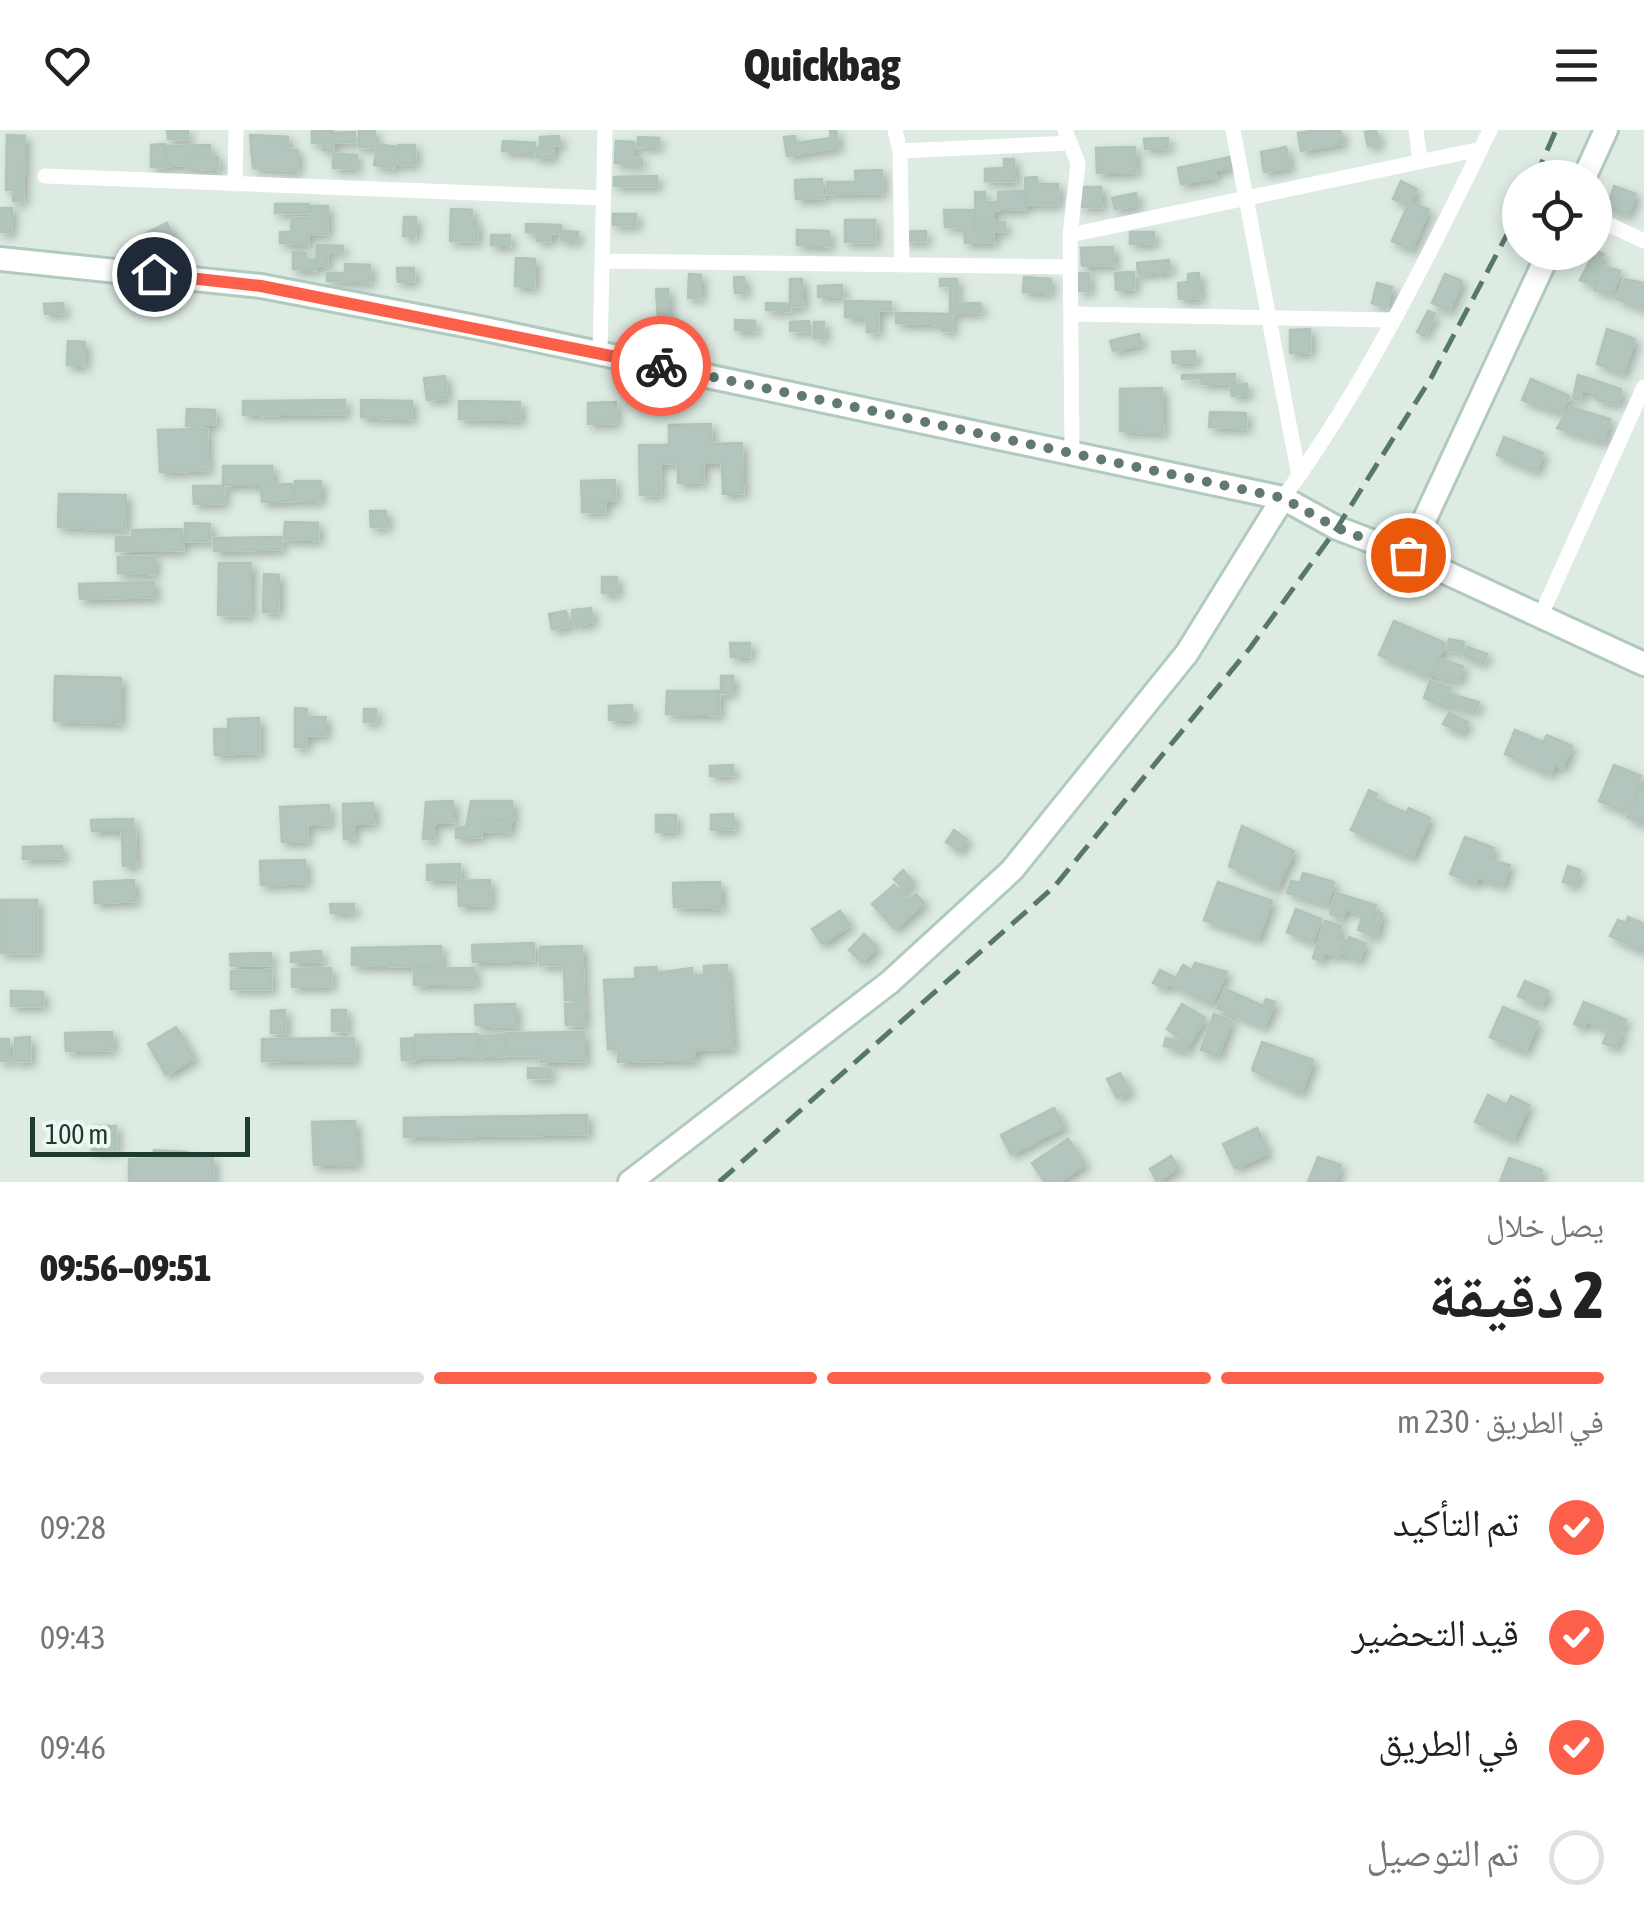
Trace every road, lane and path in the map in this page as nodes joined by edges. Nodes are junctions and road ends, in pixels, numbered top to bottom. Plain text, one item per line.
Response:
1 (236, 130) edge
2 (604, 130) edge
3 (895, 130) edge
4 (1233, 130) edge
5 (1416, 130) edge
6 (1490, 130) edge
7 (1606, 130) edge
8 (1068, 136) edge
9 (1481, 149) junction
10 (900, 151) junction
11 (1592, 160) edge
12 (1420, 162) junction
13 (46, 176) dead end
14 (235, 184) junction
15 (603, 198) junction
16 (1244, 198) junction
17 (1612, 226) edge
18 (1070, 235) junction
19 (1644, 241) edge
20 (0, 260) edge
21 (602, 261) junction
22 (902, 266) junction
23 (1070, 267) junction
24 (1541, 270) edge
25 (1070, 314) junction
26 (1268, 318) junction
27 (1390, 320) junction
28 (600, 354) junction
29 (1644, 387) edge
30 (1072, 453) junction
31 (1299, 476) junction
32 (1283, 498) junction
33 (1408, 555) junction
34 (1540, 616) junction
35 (1643, 662) edge
36 (630, 1182) edge

1 - 14 street
2 - 15 street
3 - 10 street
4 - 16 street
5 - 12 street
6 - 9 street
7 - 11 main road
8 - 10 street
8 - 18 street
9 - 12 street
9 - 27 street
10 - 22 street
12 - 16 street
13 - 14 street
14 - 15 street
15 - 21 street
16 - 18 street
16 - 26 street
17 - 19 street
18 - 23 street
20 - 28 main road
21 - 22 street
21 - 28 street
22 - 23 street
23 - 25 street
24 - 33 main road
25 - 26 street
25 - 30 street
26 - 27 street
26 - 31 street
27 - 31 street
28 - 30 main road
29 - 34 street
30 - 32 main road
31 - 32 street
32 - 33 main road
32 - 36 main road
33 - 34 main road
34 - 35 main road

